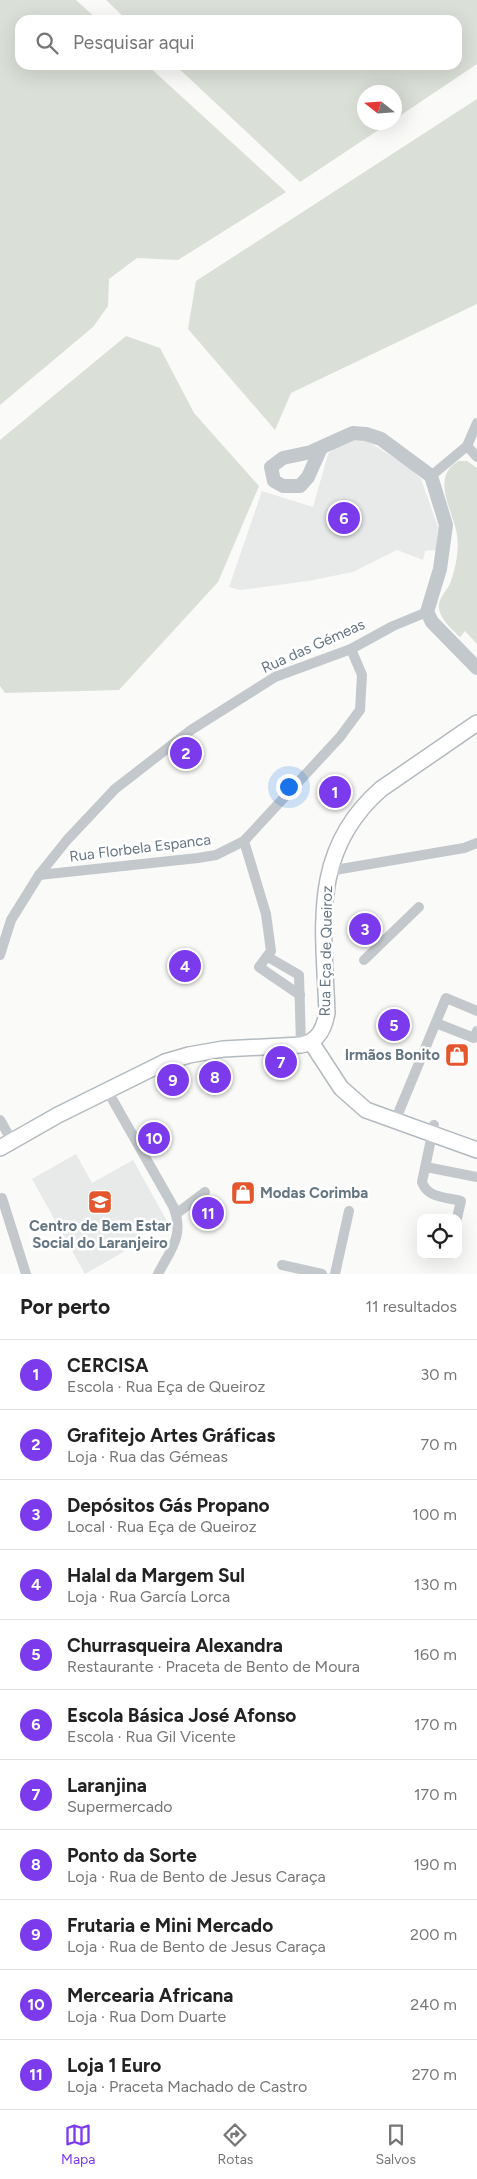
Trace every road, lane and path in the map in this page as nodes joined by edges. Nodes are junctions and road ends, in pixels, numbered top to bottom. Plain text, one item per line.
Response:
1 (477, 424) edge
2 (467, 446) junction
3 (321, 448) dead end
4 (477, 457) edge
5 (431, 476) junction
6 (427, 612) junction
7 (352, 649) junction
8 (477, 668) edge
9 (477, 723) edge
10 (244, 841) junction
11 (477, 843) edge
12 (329, 871) junction
13 (39, 875) junction
14 (419, 907) dead end
15 (0, 955) edge
16 (268, 957) junction
17 (364, 960) dead end
18 (300, 996) junction
19 (477, 1010) edge
20 (436, 1023) junction
21 (477, 1031) edge
22 (311, 1040) junction
23 (107, 1090) junction
24 (396, 1117) junction
25 (0, 1120) edge
26 (432, 1130) junction
27 (477, 1140) edge
28 (6, 1145) edge
29 (477, 1150) edge
30 (426, 1167) junction
31 (477, 1177) edge
32 (205, 1192) dead end
33 (2, 1198) dead end
34 (349, 1211) dead end
35 (176, 1214) junction
36 (458, 1214) edge
37 (282, 1265) dead end
38 (26, 1274) edge
39 (158, 1274) edge
40 (322, 1274) edge
41 (335, 1274) edge

1 - 2 street
2 - 4 street
2 - 5 street
3 - 5 street
5 - 6 street
6 - 7 street, Rua das Gémeas
6 - 8 street
7 - 10 street, Rua Florbela Espanca
7 - 13 street, Rua das Gémeas
9 - 12 main road, Rua Eça de Queiroz
10 - 13 street, Rua Florbela Espanca
10 - 16 street
11 - 12 street
12 - 22 main road, Rua Eça de Queiroz
13 - 15 street, Rua das Gémeas
14 - 17 street
16 - 18 street
16 - 18 street
18 - 22 street
19 - 20 street
20 - 21 street
20 - 24 street
22 - 23 main road
22 - 24 main road
23 - 28 main road
23 - 35 street
24 - 26 main road
25 - 28 street
26 - 27 main road
26 - 29 main road
26 - 30 street
30 - 31 street
30 - 36 street
32 - 35 street
33 - 38 street
34 - 41 street
35 - 39 street
37 - 40 street

